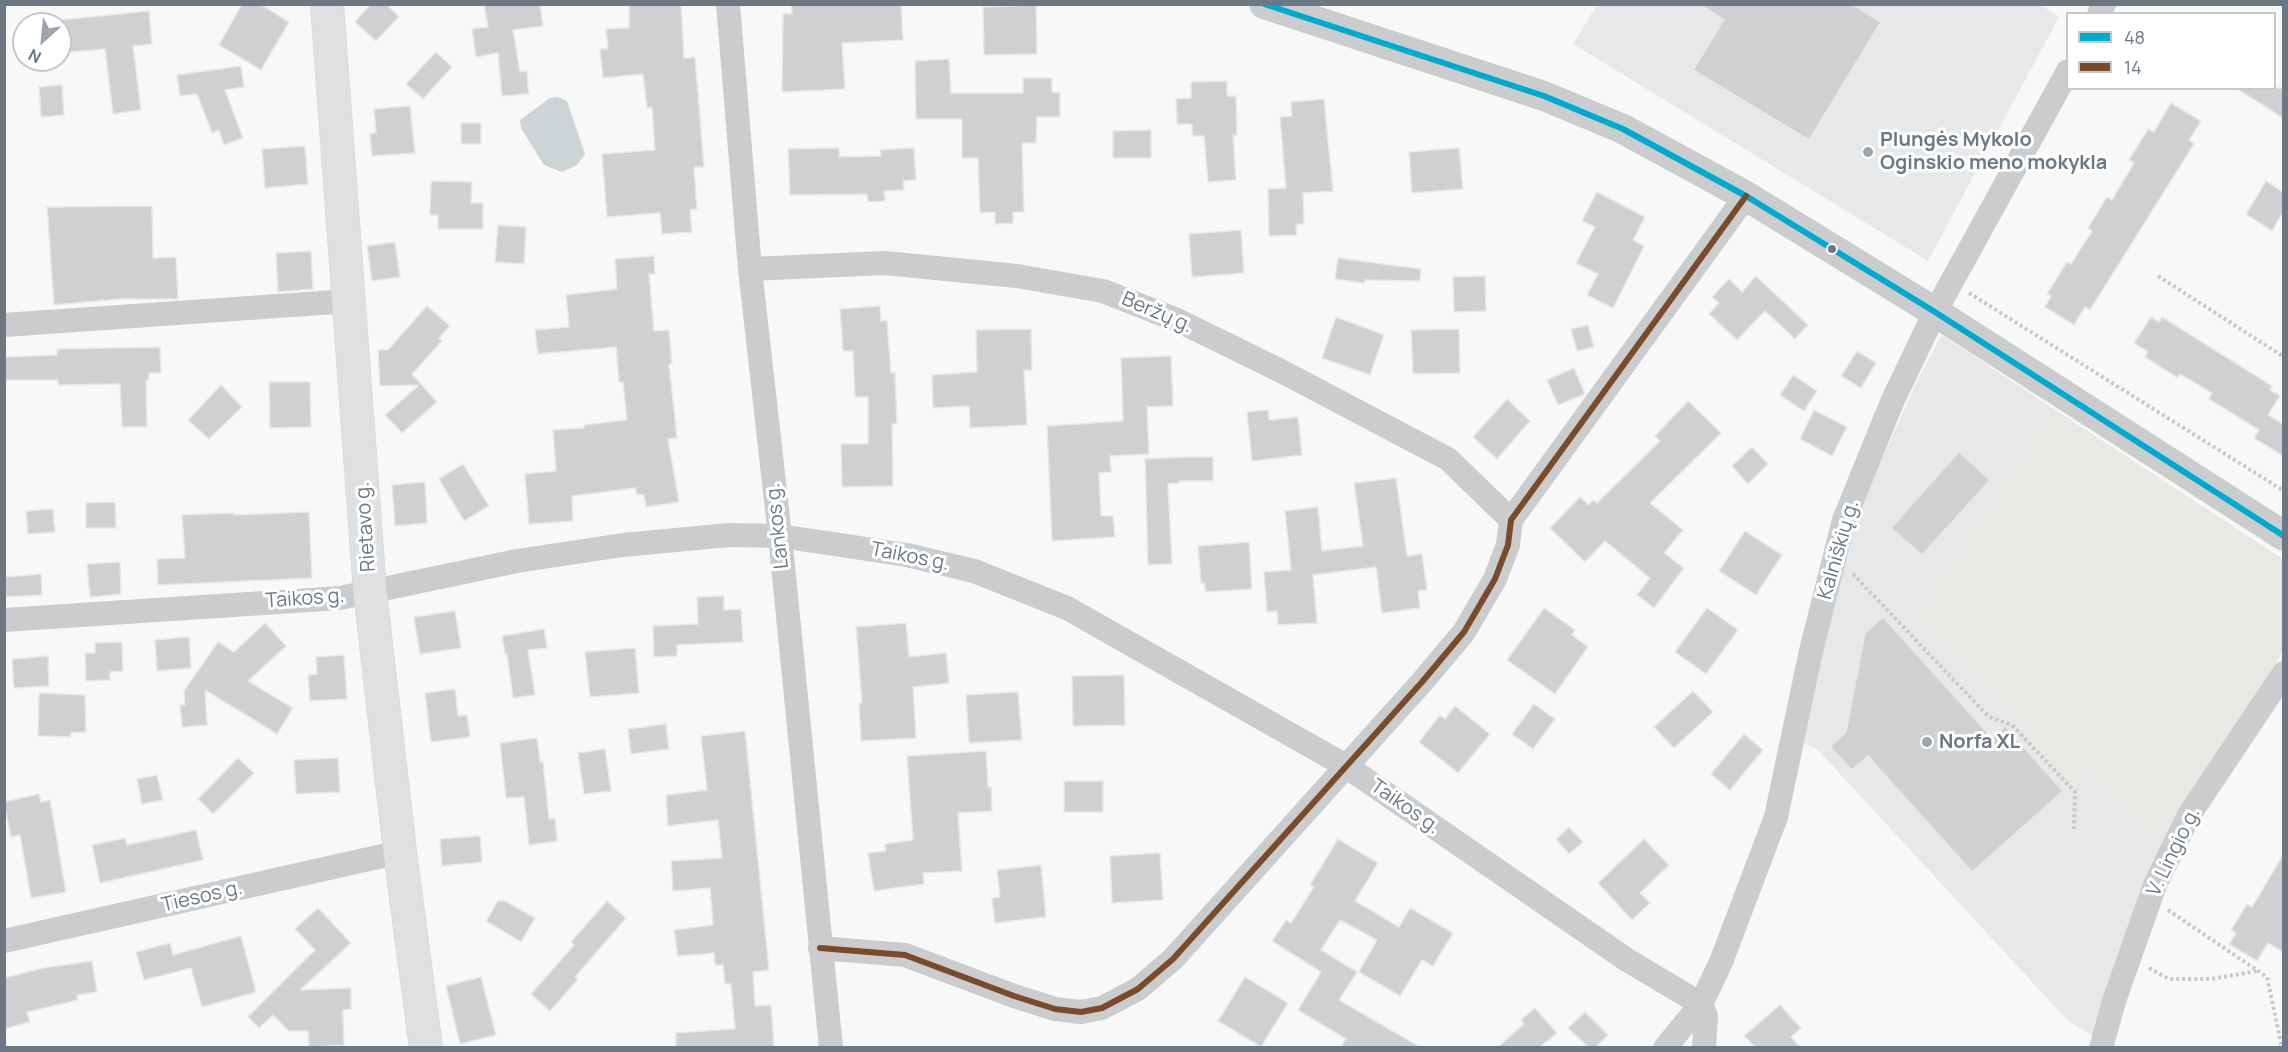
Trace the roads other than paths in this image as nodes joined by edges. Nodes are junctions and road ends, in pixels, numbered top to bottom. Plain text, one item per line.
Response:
1 (327, 4) edge
2 (728, 4) edge
3 (1264, 4) edge
4 (2066, 74) edge
5 (1746, 196) junction
6 (750, 269) junction
7 (350, 302) junction
8 (1935, 312) junction
9 (4, 325) edge
10 (1511, 520) junction
11 (780, 536) junction
12 (2283, 536) edge
13 (370, 592) junction
14 (4, 620) edge
15 (2283, 673) edge
16 (1346, 766) junction
17 (400, 852) junction
18 (4, 941) edge
19 (820, 948) junction
20 (1701, 1004) junction
21 (426, 1047) edge
22 (831, 1047) edge
23 (1665, 1047) edge
24 (1704, 1047) edge
25 (2101, 1047) edge

1 - 7 main road, Rietavo g.
2 - 6 street, Lankos g.
3 - 5 street
4 - 8 street, Kalniškių g.
5 - 8 street
5 - 10 street
6 - 10 street, Beržų g.
6 - 11 street, Lankos g.
7 - 9 street
7 - 13 main road, Rietavo g.
8 - 12 street
8 - 20 street, Kalniškių g.
10 - 16 street
11 - 13 street, Taikos g.
11 - 16 street, Taikos g.
11 - 19 street, Lankos g.
13 - 14 street, Taikos g.
13 - 17 main road, Rietavo g.
15 - 25 street, V. Lingio g.
16 - 19 street
16 - 20 street, Taikos g.
17 - 18 street, Tiesos g.
17 - 21 main road, Rietavo g.
19 - 22 street, Lankos g.
20 - 23 street, Kalniškių g.
20 - 24 street

